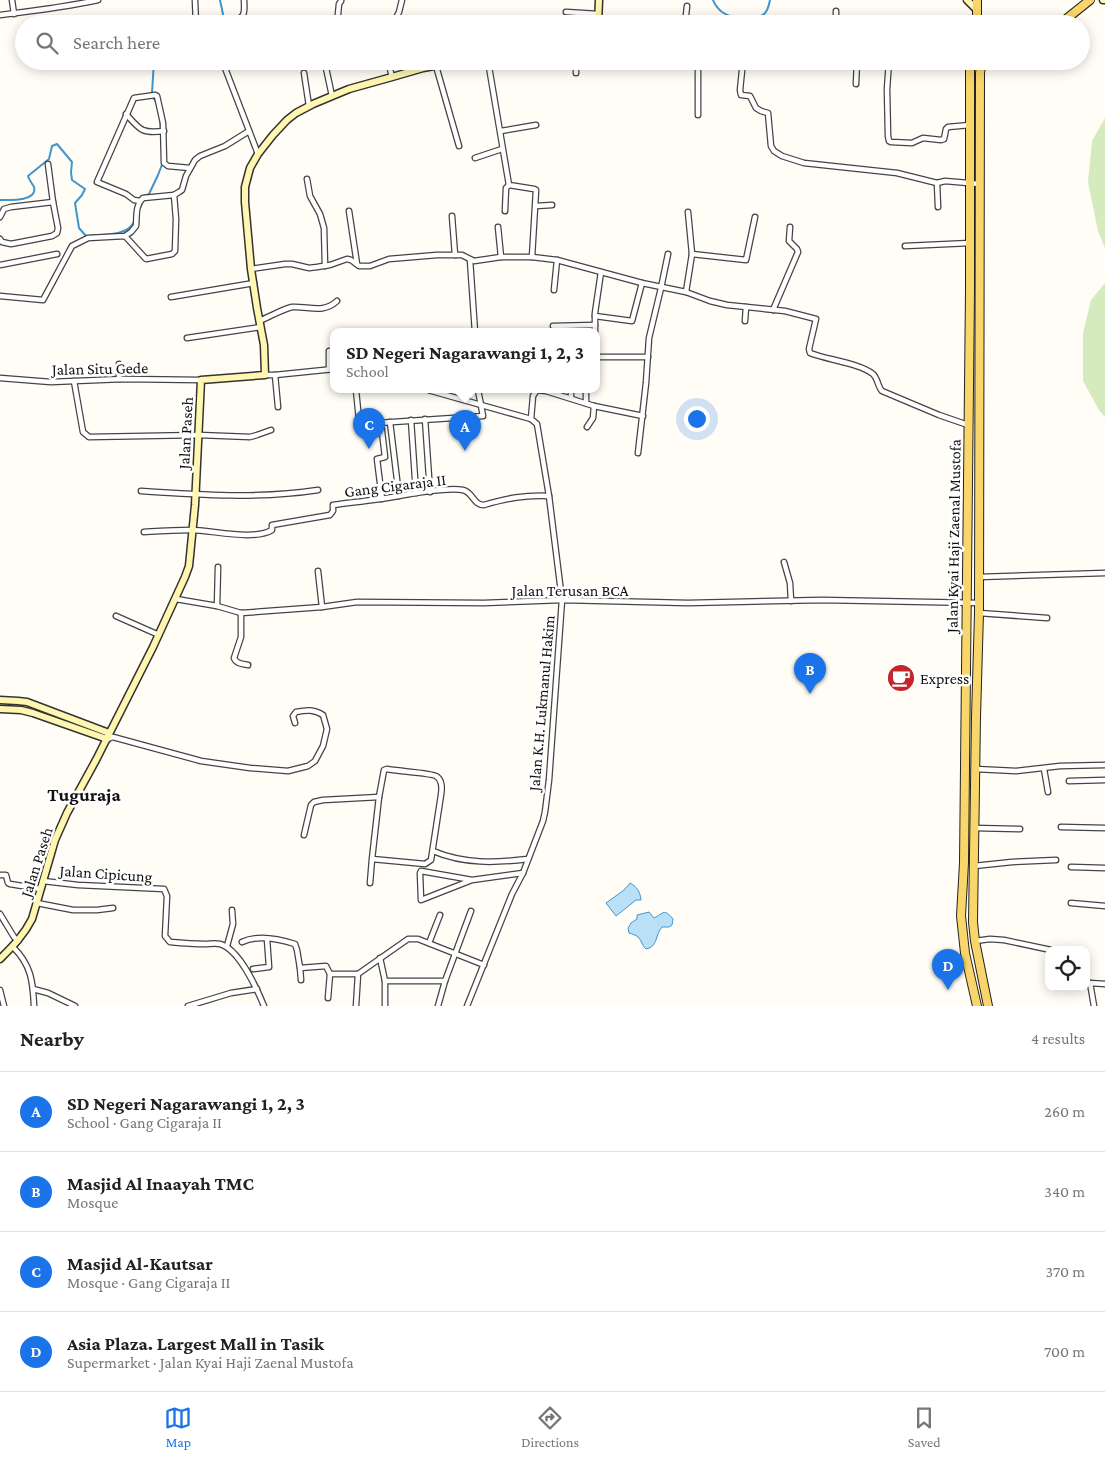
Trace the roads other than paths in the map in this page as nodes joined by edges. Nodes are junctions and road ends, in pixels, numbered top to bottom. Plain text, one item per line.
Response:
1 (12, 0) edge
2 (98, 0) edge
3 (195, 0) edge
4 (244, 0) edge
5 (402, 0) edge
6 (599, 0) edge
7 (967, 0) edge
8 (977, 0) edge
9 (1090, 0) edge
10 (341, 1) edge
11 (688, 6) dead end
12 (977, 10) junction
13 (836, 11) dead end
14 (566, 12) dead end
15 (14, 14) junction
16 (598, 14) joint
17 (196, 15) edge
18 (243, 15) edge
19 (337, 15) edge
20 (398, 15) edge
21 (686, 15) edge
22 (836, 15) edge
23 (977, 15) edge
24 (1071, 15) edge
25 (0, 16) edge
26 (226, 70) edge
27 (326, 70) edge
28 (390, 70) edge
29 (417, 70) edge
30 (440, 70) edge
31 (490, 70) edge
32 (698, 70) edge
33 (742, 70) edge
34 (857, 70) edge
35 (888, 70) edge
36 (970, 70) edge
37 (981, 70) edge
38 (304, 73) dead end
39 (392, 77) junction
40 (856, 84) dead end
41 (332, 96) junction
42 (310, 106) junction
43 (126, 114) junction
44 (698, 115) dead end
45 (536, 125) dead end
46 (970, 125) junction
47 (162, 131) junction
48 (249, 131) junction
49 (501, 132) junction
50 (458, 146) dead end
51 (502, 148) junction
52 (258, 154) junction
53 (474, 158) dead end
54 (48, 164) dead end
55 (190, 168) junction
56 (307, 179) dead end
57 (937, 183) junction
58 (970, 183) junction
59 (980, 184) junction
60 (509, 185) junction
61 (174, 195) junction
62 (138, 201) junction
63 (53, 202) junction
64 (552, 205) dead end
65 (536, 206) junction
66 (938, 207) dead end
67 (505, 211) dead end
68 (349, 212) dead end
69 (688, 212) dead end
70 (452, 216) dead end
71 (0, 217) edge
72 (755, 217) dead end
73 (498, 227) dead end
74 (790, 227) dead end
75 (125, 236) junction
76 (0, 239) edge
77 (970, 243) junction
78 (905, 246) dead end
79 (57, 254) dead end
80 (668, 254) dead end
81 (692, 254) junction
82 (456, 255) junction
83 (501, 257) junction
84 (532, 257) junction
85 (470, 260) junction
86 (557, 260) junction
87 (0, 264) edge
88 (357, 264) junction
89 (325, 266) junction
90 (251, 269) junction
91 (601, 272) junction
92 (254, 283) junction
93 (642, 283) junction
94 (662, 288) junction
95 (554, 290) dead end
96 (970, 290) junction
97 (981, 290) junction
98 (686, 292) junction
99 (0, 296) edge
100 (171, 297) dead end
101 (337, 301) dead end
102 (710, 301) junction
103 (746, 307) junction
104 (708, 308) dead end
105 (773, 310) junction
106 (595, 316) junction
107 (745, 320) dead end
108 (260, 324) junction
109 (595, 325) joint
110 (552, 326) dead end
111 (475, 328) edge
112 (187, 338) dead end
113 (329, 351) dead end
114 (330, 357) edge
115 (600, 357) edge
116 (648, 357) junction
117 (118, 364) dead end
118 (330, 369) edge
119 (265, 375) junction
120 (275, 375) junction
121 (2, 378) edge
122 (118, 379) junction
123 (201, 380) junction
124 (74, 381) junction
125 (0, 384) edge
126 (356, 393) edge
127 (439, 393) edge
128 (479, 393) edge
129 (535, 393) edge
130 (560, 393) edge
131 (571, 393) edge
132 (586, 393) edge
133 (968, 396) junction
134 (571, 398) junction
135 (980, 398) junction
136 (586, 403) junction
137 (481, 405) junction
138 (594, 406) junction
139 (278, 407) dead end
140 (642, 416) junction
141 (425, 419) junction
142 (531, 419) junction
143 (410, 420) junction
144 (390, 422) junction
145 (381, 423) junction
146 (968, 425) junction
147 (587, 427) dead end
148 (271, 430) dead end
149 (198, 435) junction
150 (638, 454) dead end
151 (318, 490) dead end
152 (141, 491) dead end
153 (430, 492) junction
154 (416, 493) junction
155 (195, 495) junction
156 (399, 496) junction
157 (549, 496) junction
158 (382, 499) junction
159 (968, 511) junction
160 (978, 512) junction
161 (192, 530) junction
162 (144, 532) dead end
163 (784, 562) dead end
164 (218, 567) dead end
165 (318, 571) dead end
166 (1105, 573) edge
167 (979, 577) junction
168 (176, 599) junction
169 (562, 600) junction
170 (791, 601) junction
171 (966, 601) junction
172 (979, 602) junction
173 (217, 606) junction
174 (322, 607) junction
175 (241, 613) junction
176 (979, 613) junction
177 (116, 616) dead end
178 (1047, 618) dead end
179 (159, 634) junction
180 (248, 665) dead end
181 (0, 700) edge
182 (0, 709) edge
183 (965, 717) junction
184 (976, 718) junction
185 (295, 723) dead end
186 (110, 737) junction
187 (1105, 765) edge
188 (975, 769) junction
189 (1044, 769) junction
190 (964, 779) junction
191 (975, 780) junction
192 (1069, 780) dead end
193 (1105, 780) edge
194 (1048, 792) dead end
195 (379, 797) junction
196 (1061, 827) dead end
197 (974, 828) junction
198 (1105, 828) edge
199 (1020, 830) dead end
200 (304, 835) dead end
201 (433, 852) junction
202 (372, 859) junction
203 (528, 859) junction
204 (1056, 860) dead end
205 (974, 866) junction
206 (1071, 867) dead end
207 (1105, 868) edge
208 (523, 873) junction
209 (0, 874) edge
210 (451, 877) junction
211 (472, 880) junction
212 (43, 881) junction
213 (370, 882) dead end
214 (41, 889) junction
215 (451, 889) junction
216 (37, 903) junction
217 (962, 903) junction
218 (1071, 903) dead end
219 (973, 906) junction
220 (1105, 906) edge
221 (113, 908) dead end
222 (232, 910) dead end
223 (471, 911) dead end
224 (0, 914) edge
225 (440, 915) dead end
226 (267, 939) junction
227 (18, 941) junction
228 (975, 941) junction
229 (242, 942) dead end
230 (429, 943) junction
231 (13, 946) junction
232 (228, 947) junction
233 (1045, 949) edge
234 (456, 953) junction
235 (380, 958) junction
236 (0, 959) edge
237 (484, 965) junction
238 (300, 968) junction
239 (253, 969) dead end
240 (330, 974) junction
241 (358, 974) junction
242 (301, 980) dead end
243 (385, 981) junction
244 (445, 981) junction
245 (1090, 982) edge
246 (1105, 984) edge
247 (34, 989) junction
248 (257, 989) junction
249 (0, 990) edge
250 (1090, 990) edge
251 (328, 998) dead end
252 (976, 1004) edge
253 (988, 1004) edge
254 (4, 1006) edge
255 (34, 1006) edge
256 (75, 1006) edge
257 (188, 1006) edge
258 (264, 1006) edge
259 (356, 1006) edge
260 (385, 1006) edge
261 (438, 1006) edge
262 (467, 1006) edge
263 (1094, 1006) edge

1 - 15 street
2 - 15 street
3 - 17 street
4 - 18 street
5 - 20 street
6 - 16 street
7 - 12 street
8 - 12 main road
9 - 24 main road
10 - 19 street
11 - 21 street
12 - 23 main road
13 - 22 street
14 - 16 street
15 - 25 street
26 - 48 street
27 - 41 street
28 - 39 street
29 - 39 street
30 - 50 street
31 - 49 street
32 - 44 street
33 - 57 street
34 - 40 street
35 - 46 street
36 - 46 main road, Jalan Kyai Haji Zaenal Mustofa
37 - 59 main road, Jalan Kyai Haji Zaenal Mustofa
38 - 42 street
39 - 41 street
41 - 42 street
42 - 52 street
43 - 47 street
43 - 47 street
43 - 62 street
45 - 49 street
46 - 58 main road, Jalan Kyai Haji Zaenal Mustofa
47 - 55 street
48 - 52 street
48 - 55 street
49 - 51 street
51 - 53 street
51 - 60 street
52 - 90 street
54 - 63 street
55 - 61 street
56 - 89 street
57 - 58 street
57 - 66 street
58 - 59 street
58 - 77 main road, Jalan Kyai Haji Zaenal Mustofa
59 - 97 main road, Jalan Kyai Haji Zaenal Mustofa
60 - 65 street
60 - 67 street
61 - 62 street
61 - 75 street
62 - 75 street
63 - 71 street
63 - 76 street
64 - 65 street
65 - 84 street
68 - 88 street
69 - 81 street
70 - 82 street
72 - 81 street
73 - 83 street
74 - 105 street
75 - 99 street
77 - 78 street
77 - 96 main road, Jalan Kyai Haji Zaenal Mustofa
79 - 87 street
80 - 94 street
81 - 98 street
82 - 85 street
82 - 88 street
83 - 84 street
83 - 85 street
84 - 86 street
85 - 111 street
86 - 91 street
86 - 95 street
88 - 89 street
89 - 90 street
90 - 92 street
91 - 93 street
91 - 106 street
92 - 100 street
92 - 108 street
93 - 94 street
93 - 106 street
94 - 98 street
94 - 116 street
96 - 97 main road
96 - 133 main road, Jalan Kyai Haji Zaenal Mustofa
97 - 135 main road, Jalan Kyai Haji Zaenal Mustofa
98 - 102 street
101 - 108 street
102 - 103 street
102 - 104 street
103 - 105 street
103 - 107 street
105 - 146 street
106 - 109 street
108 - 112 street
108 - 119 street
109 - 110 street
113 - 114 street
115 - 116 street
116 - 140 street
117 - 122 street
118 - 120 street
119 - 120 street
119 - 123 street, Jalan Paseh
120 - 139 street
121 - 124 street, Jalan Situ Gede
121 - 125 street
122 - 123 street, Jalan Situ Gede
122 - 124 street, Jalan Situ Gede
123 - 149 street, Jalan Paseh
124 - 149 street
126 - 145 street
127 - 137 street
128 - 137 street
129 - 142 street
130 - 134 street
131 - 134 street
132 - 136 street
133 - 135 main road
133 - 146 main road, Jalan Kyai Haji Zaenal Mustofa
134 - 136 street
135 - 160 main road, Jalan Kyai Haji Zaenal Mustofa
136 - 138 street
137 - 141 street
137 - 142 street
138 - 140 street
138 - 147 street
140 - 150 street
141 - 143 street
141 - 153 street
142 - 157 street, Jalan K.H. Lukmanul Hakim
143 - 144 street
143 - 154 street
144 - 145 street
144 - 156 street
145 - 158 street
146 - 159 main road, Jalan Kyai Haji Zaenal Mustofa
148 - 149 street
149 - 155 street, Jalan Paseh
151 - 155 street
152 - 155 street
153 - 154 street, Gang Cigaraja II
153 - 157 street, Gang Cigaraja II
154 - 156 street, Gang Cigaraja II
155 - 161 street, Jalan Paseh
156 - 158 street, Gang Cigaraja II
157 - 169 street, Jalan K.H. Lukmanul Hakim
158 - 161 street, Gang Cigaraja II
159 - 160 main road
159 - 171 main road, Jalan Kyai Haji Zaenal Mustofa
160 - 167 main road, Jalan Kyai Haji Zaenal Mustofa
161 - 162 street
161 - 168 street, Jalan Paseh
163 - 170 street
164 - 173 street
165 - 174 street
166 - 167 street
167 - 172 main road, Jalan Kyai Haji Zaenal Mustofa
168 - 173 street, Jalan Terusan BCA
168 - 179 street, Jalan Paseh
169 - 170 street, Jalan Terusan BCA
169 - 174 street, Jalan Terusan BCA
169 - 203 street, Jalan K.H. Lukmanul Hakim
170 - 171 street, Jalan Terusan BCA
171 - 172 street, Jalan Terusan BCA
171 - 183 main road, Jalan Kyai Haji Zaenal Mustofa
172 - 176 main road, Jalan Kyai Haji Zaenal Mustofa
173 - 175 street, Jalan Terusan BCA
174 - 175 street, Jalan Terusan BCA
175 - 180 street
176 - 178 street
176 - 184 main road, Jalan Kyai Haji Zaenal Mustofa
177 - 179 street
179 - 186 street, Jalan Paseh
181 - 186 street
182 - 186 street
183 - 184 main road
183 - 190 main road, Jalan Kyai Haji Zaenal Mustofa
184 - 188 main road, Jalan Kyai Haji Zaenal Mustofa
185 - 186 street
186 - 212 street, Jalan Paseh
187 - 189 street
188 - 189 street
188 - 191 main road, Jalan Kyai Haji Zaenal Mustofa
189 - 194 street
190 - 191 main road
190 - 217 main road, Jalan Kyai Haji Zaenal Mustofa
191 - 197 main road, Jalan Kyai Haji Zaenal Mustofa
192 - 193 street
195 - 200 street
195 - 201 street
195 - 202 street
196 - 198 street
197 - 199 street
197 - 205 main road, Jalan Kyai Haji Zaenal Mustofa
201 - 202 street
201 - 203 street
202 - 213 street
203 - 208 street, Jalan K.H. Lukmanul Hakim
204 - 205 street
205 - 219 main road, Jalan Kyai Haji Zaenal Mustofa
206 - 207 street
208 - 211 street
208 - 237 street, Jalan K.H. Lukmanul Hakim
209 - 214 street
210 - 211 street
210 - 215 street
210 - 215 street
211 - 215 street
212 - 214 street, Jalan Paseh
212 - 232 street, Jalan Cipicung
214 - 216 street, Jalan Paseh
216 - 221 street
216 - 227 street, Jalan Paseh
217 - 219 main road
217 - 252 main road, Jalan Kyai Haji Zaenal Mustofa
218 - 220 street
219 - 228 main road, Jalan Kyai Haji Zaenal Mustofa
222 - 232 street
223 - 234 street
224 - 227 street
225 - 230 street
226 - 229 street
226 - 238 street
226 - 239 street
227 - 231 street, Jalan Paseh
228 - 233 street
228 - 253 main road, Jalan Kyai Haji Zaenal Mustofa
230 - 234 street
230 - 235 street
231 - 236 street, Jalan Paseh
231 - 247 street
232 - 248 street
234 - 237 street
234 - 244 street
235 - 241 street
235 - 243 street
237 - 262 street, Jalan K.H. Lukmanul Hakim
238 - 240 street
238 - 242 street
240 - 241 street
240 - 251 street
241 - 259 street
243 - 244 street
243 - 260 street
244 - 261 street
245 - 246 street
247 - 255 street
247 - 256 street
248 - 257 street
248 - 258 street
249 - 254 street
250 - 263 street
252 - 253 main road

